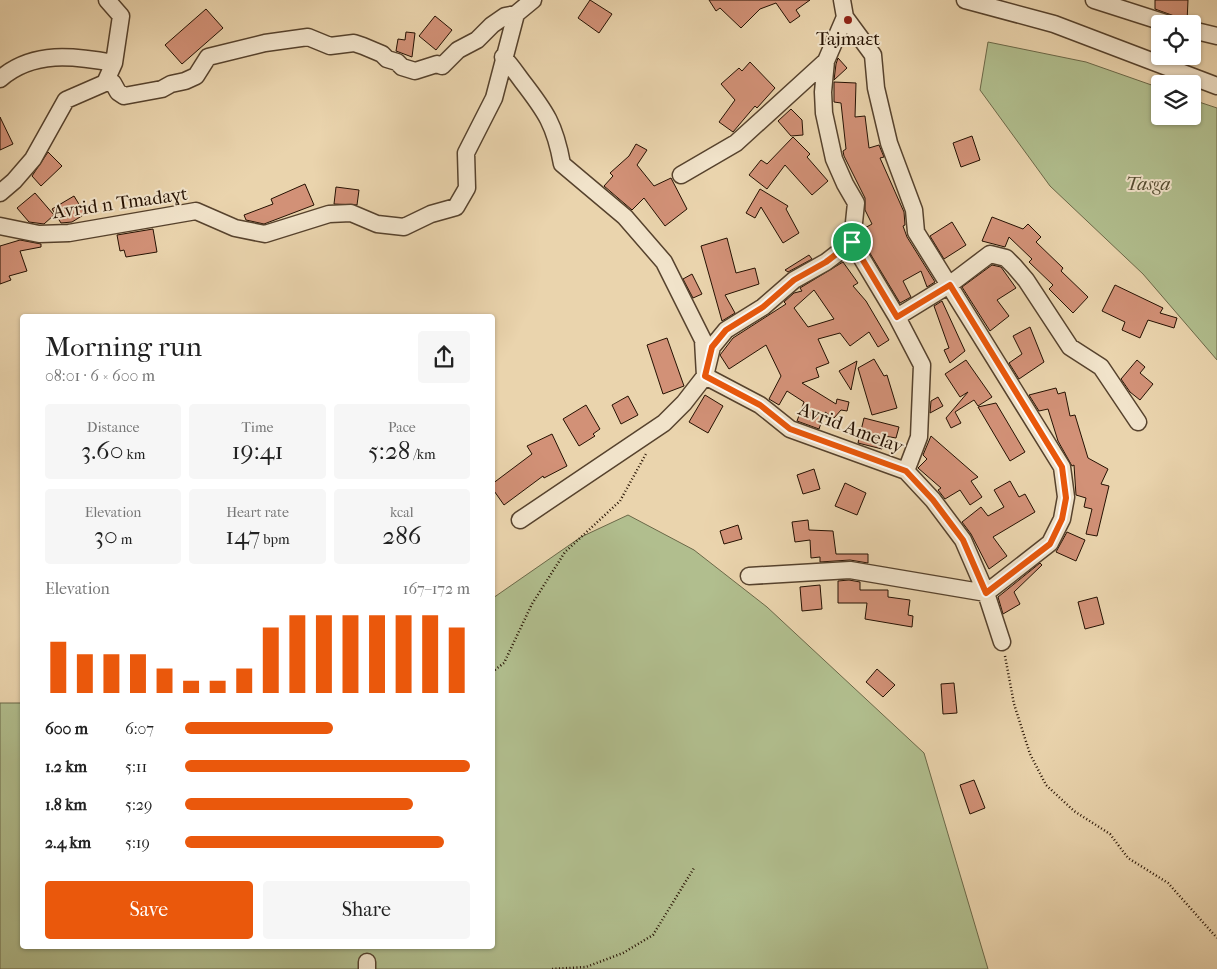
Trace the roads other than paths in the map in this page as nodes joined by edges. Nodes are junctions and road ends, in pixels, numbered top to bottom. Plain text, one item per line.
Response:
1 (107, 0) edge
2 (533, 0) edge
3 (842, 0) edge
4 (964, 0) edge
5 (1094, 0) edge
6 (516, 14) junction
7 (845, 17) junction
8 (1151, 18) edge
9 (1201, 32) edge
10 (1217, 36) edge
11 (503, 57) junction
12 (826, 61) junction
13 (114, 63) junction
14 (0, 79) edge
15 (106, 83) junction
16 (1217, 86) edge
17 (681, 175) dead end
18 (0, 193) edge
19 (0, 226) edge
20 (852, 242) junction
21 (950, 285) junction
22 (897, 317) junction
23 (705, 376) junction
24 (1138, 422) dead end
25 (906, 471) junction
26 (520, 520) dead end
27 (749, 576) dead end
28 (986, 593) junction
29 (1002, 642) road end

1 - 13 street
2 - 6 street
3 - 7 street
4 - 16 street
5 - 8 street
6 - 11 street, Avrid n Tmadaɣt
6 - 15 street
7 - 12 street
7 - 21 street
9 - 10 street
11 - 19 street, Avrid n Tmadaɣt
11 - 23 street
12 - 17 street
12 - 20 street
13 - 14 street
13 - 15 street
15 - 18 street
20 - 22 street
20 - 23 street
21 - 22 street
21 - 24 street
21 - 28 street
22 - 25 street
23 - 25 street, Avrid Amelay
23 - 26 street
25 - 28 street
27 - 28 street
28 - 29 street

